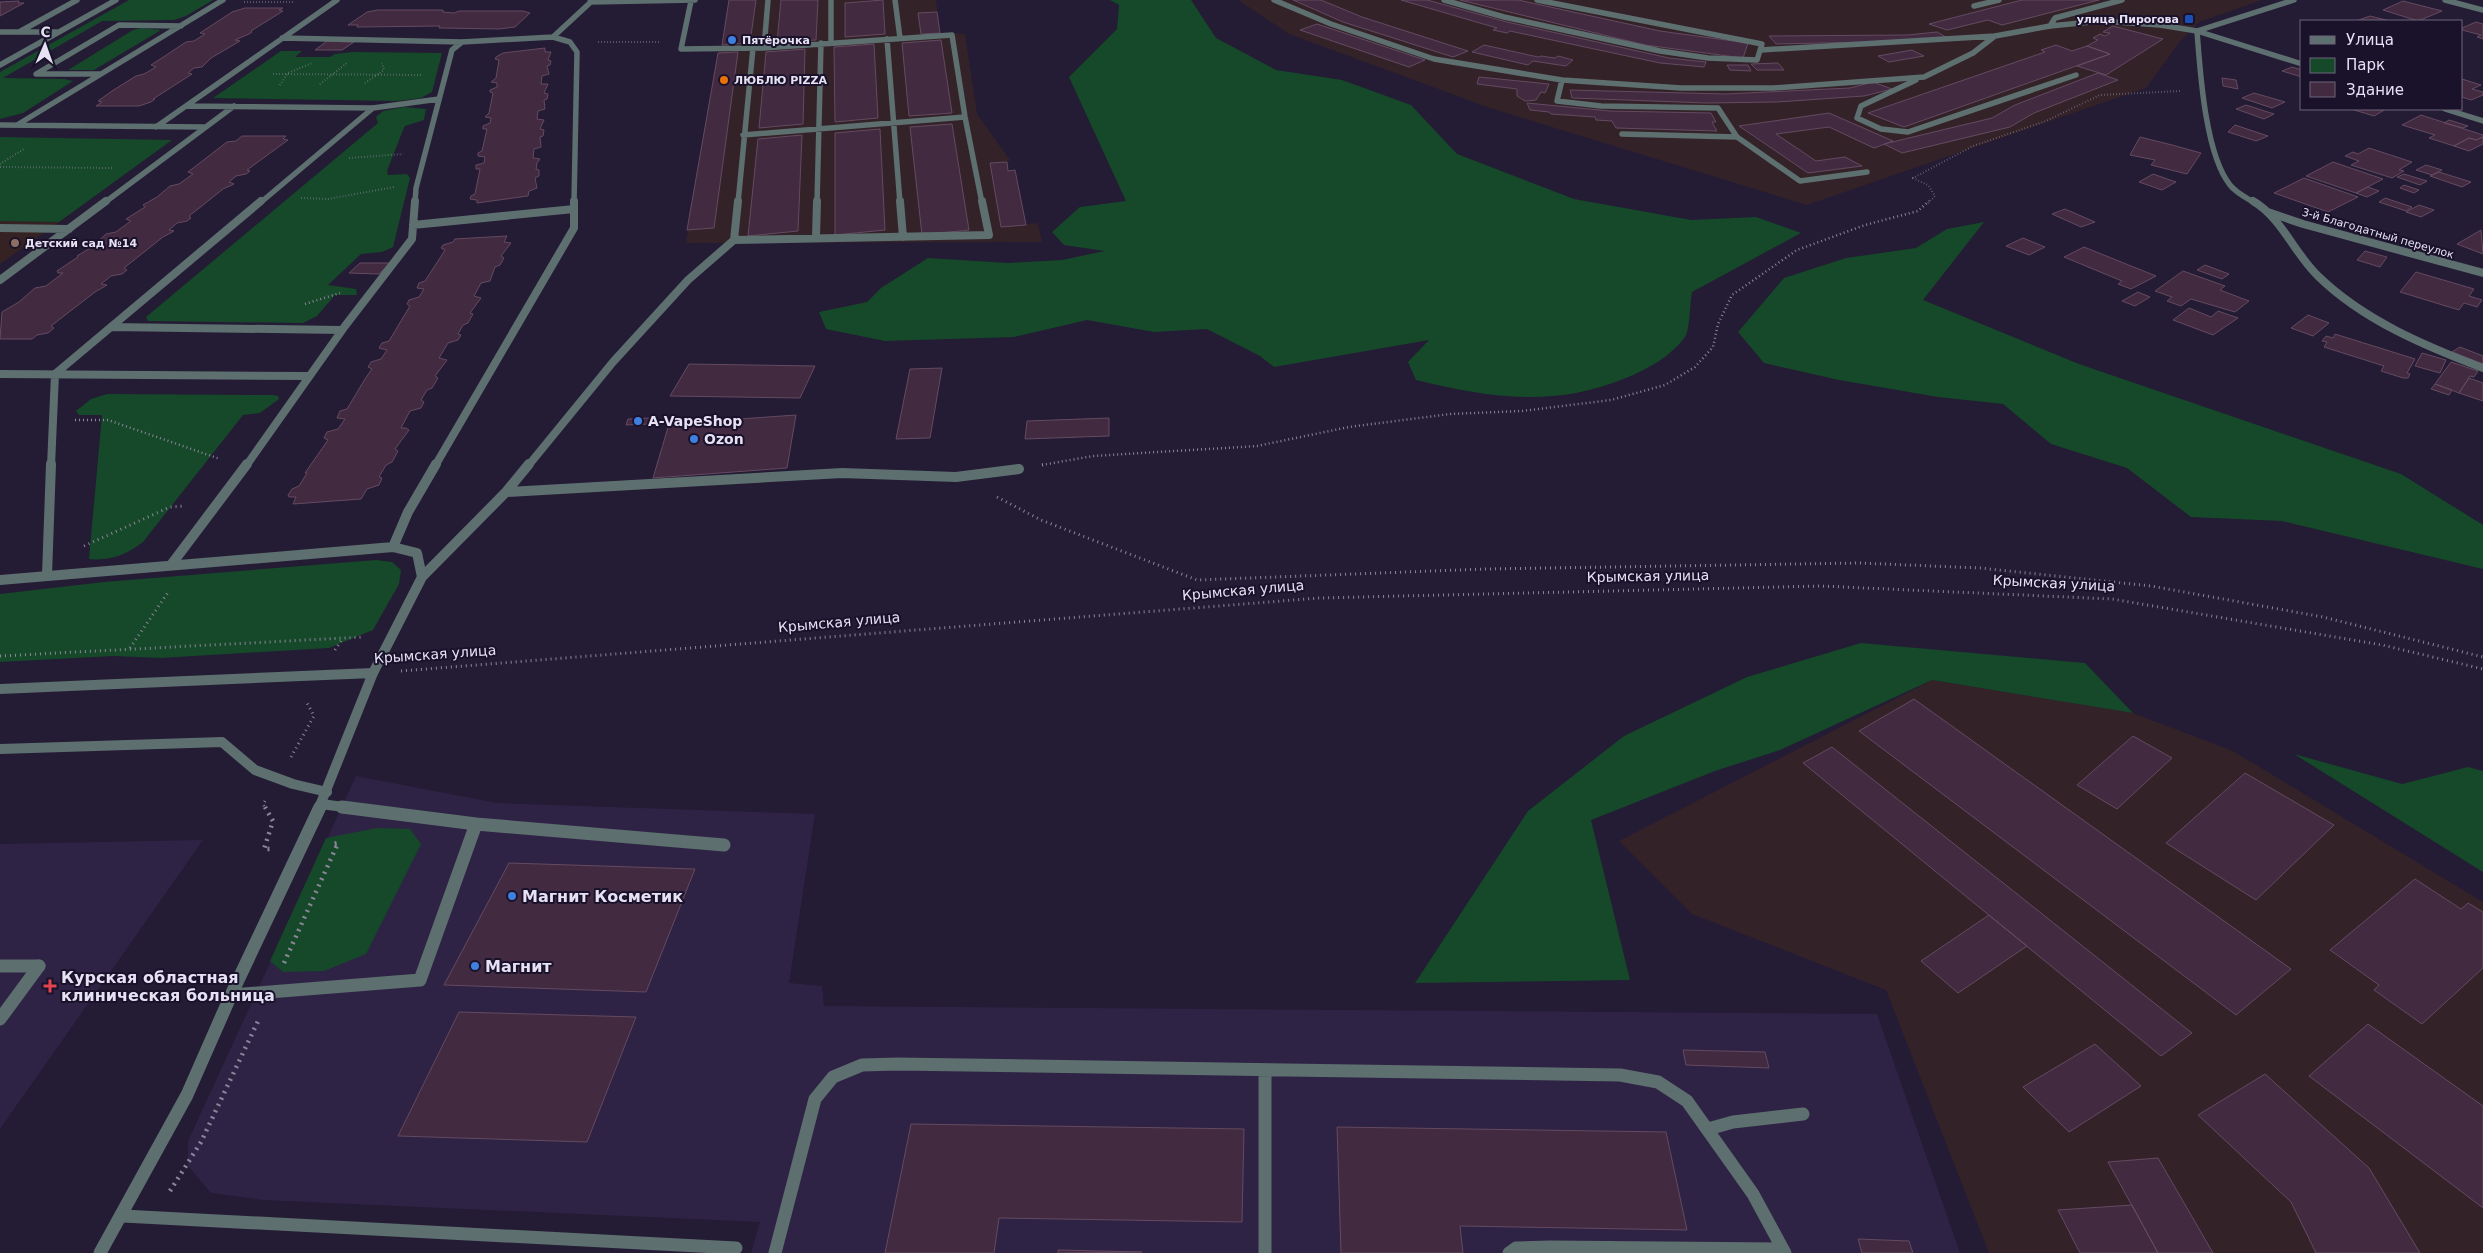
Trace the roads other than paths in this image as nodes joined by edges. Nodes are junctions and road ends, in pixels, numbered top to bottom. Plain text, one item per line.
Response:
1 (77, 0) edge
2 (116, 0) edge
3 (223, 0) edge
4 (337, 0) edge
5 (693, 0) edge
6 (768, 0) edge
7 (831, 0) edge
8 (895, 0) edge
9 (1274, 0) edge
10 (1444, 0) edge
11 (1538, 0) edge
12 (1999, 0) edge
13 (2122, 0) edge
14 (2294, 0) edge
15 (2445, 0) edge
16 (592, 1) edge
17 (1974, 6) dead end
18 (2483, 10) edge
19 (182, 26) junction
20 (2050, 26) junction
21 (2197, 31) junction
22 (0, 32) edge
23 (19, 32) junction
24 (59, 32) junction
25 (1995, 36) junction
26 (553, 37) junction
27 (282, 38) junction
28 (900, 38) junction
29 (887, 39) junction
30 (462, 42) junction
31 (821, 43) junction
32 (831, 43) junction
33 (753, 48) junction
34 (764, 48) junction
35 (1761, 50) junction
36 (2300, 63) edge
37 (0, 65) edge
38 (101, 74) junction
39 (2076, 75) dead end
40 (1924, 77) junction
41 (1562, 80) junction
42 (439, 99) junction
43 (186, 106) junction
44 (234, 106) junction
45 (373, 108) junction
46 (2448, 110) edge
47 (965, 117) junction
48 (2483, 121) edge
49 (895, 123) junction
50 (0, 125) edge
51 (17, 125) junction
52 (156, 127) junction
53 (205, 128) junction
54 (820, 128) junction
55 (743, 134) junction
56 (1622, 134) dead end
57 (1737, 137) junction
58 (1867, 172) dead end
59 (574, 209) junction
60 (2268, 212) junction
61 (413, 225) junction
62 (0, 228) edge
63 (70, 229) junction
64 (816, 237) junction
65 (903, 237) junction
66 (734, 240) junction
67 (2483, 273) edge
68 (0, 280) edge
69 (111, 328) junction
70 (342, 330) junction
71 (2483, 368) edge
72 (0, 374) edge
73 (55, 374) junction
74 (308, 376) junction
75 (1019, 470) road end
76 (506, 492) junction
77 (393, 547) junction
78 (171, 565) junction
79 (47, 575) junction
80 (422, 577) junction
81 (0, 580) edge
82 (373, 673) junction
83 (0, 689) edge
84 (0, 749) edge
85 (324, 798) junction
86 (476, 824) junction
87 (724, 844) dead end
88 (0, 966) edge
89 (231, 995) junction
90 (0, 1019) edge
91 (1265, 1070) junction
92 (1803, 1114) dead end
93 (1708, 1129) junction
94 (123, 1216) junction
95 (736, 1248) dead end
96 (1784, 1251) edge
97 (100, 1253) edge
98 (775, 1253) edge
99 (1265, 1253) edge
100 (1509, 1253) edge

1 - 23 street
2 - 24 street
3 - 19 street
4 - 27 street
5 - 16 street
5 - 33 street
6 - 34 street
7 - 32 street
8 - 28 street
9 - 41 street
10 - 35 street
11 - 35 street
12 - 17 street
13 - 20 street
14 - 21 street
15 - 18 street
16 - 26 street
19 - 38 street
19 - 38 street
20 - 21 street
20 - 25 street
21 - 36 street
21 - 60 street
22 - 23 street
23 - 24 street
24 - 37 street
25 - 35 street
25 - 40 street
26 - 30 street
26 - 59 street
27 - 30 street
27 - 43 street
28 - 29 street
28 - 47 street
29 - 32 street
29 - 49 street
30 - 42 street
31 - 32 street
31 - 34 street
31 - 54 street
33 - 34 street
33 - 55 street
38 - 51 street
39 - 40 street
40 - 41 street
41 - 57 street
42 - 45 street
42 - 61 street
43 - 44 street
43 - 52 street
44 - 45 street
44 - 53 street
45 - 69 street
46 - 48 street
47 - 49 street
47 - 65 street
49 - 54 street
49 - 65 street
50 - 51 street
51 - 52 street
52 - 53 street
53 - 63 street
54 - 55 street
54 - 64 street
55 - 66 street
56 - 57 street
57 - 58 street
59 - 61 street
59 - 77 street
60 - 67 street, 3-й Благодатный переулок
60 - 71 street
61 - 70 street
62 - 63 street
63 - 68 street
64 - 65 street
64 - 66 street
66 - 76 street
69 - 70 street
69 - 73 street
70 - 74 street
72 - 73 street
73 - 74 street
73 - 79 street
74 - 78 street
75 - 76 street
76 - 80 street
77 - 78 street
77 - 80 street
78 - 79 street
79 - 81 street
80 - 82 street
82 - 83 street, Крымская улица
82 - 85 street
84 - 85 street
85 - 86 street
85 - 89 street
86 - 87 street
86 - 89 street
88 - 90 street
89 - 94 street
91 - 93 street
91 - 98 street
91 - 99 street
92 - 93 street
93 - 96 street
94 - 95 street
94 - 97 street
96 - 100 street

